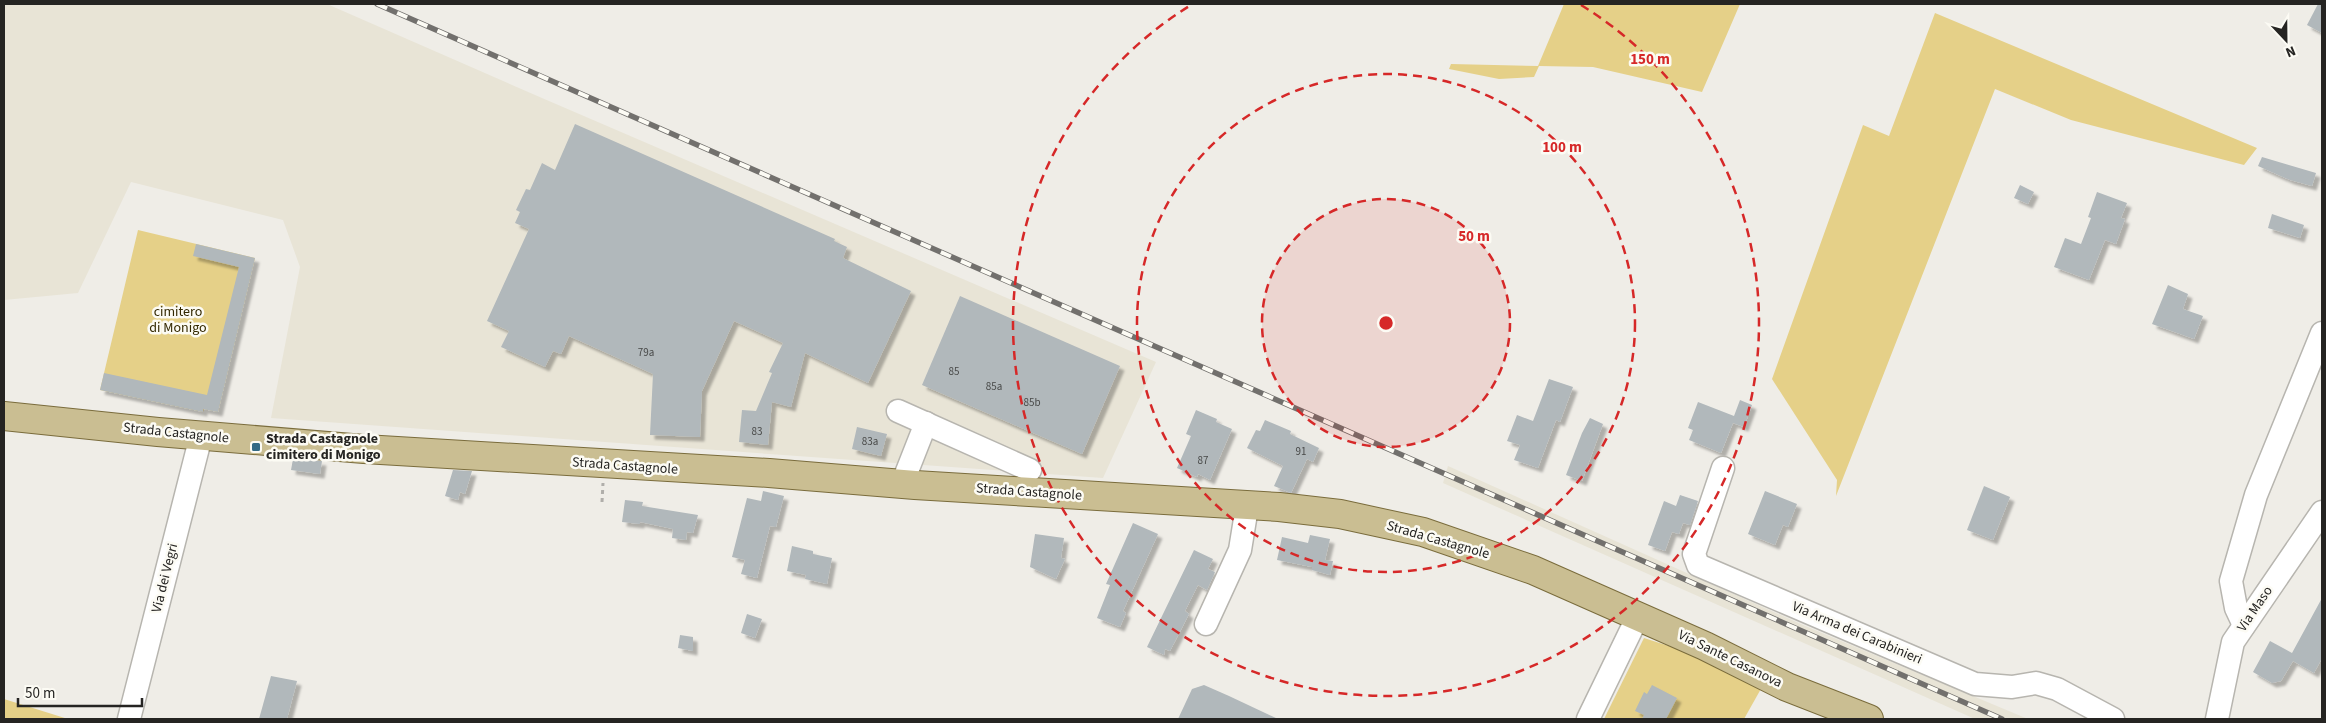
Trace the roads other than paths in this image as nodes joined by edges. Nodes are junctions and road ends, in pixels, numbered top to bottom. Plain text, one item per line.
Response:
1 (2322, 333) edge
2 (898, 411) dead end
3 (4, 416) edge
4 (926, 423) junction
5 (201, 436) junction
6 (1008, 460) junction
7 (1723, 468) dead end
8 (1030, 470) dead end
9 (902, 484) junction
10 (1005, 489) junction
11 (1247, 507) junction
12 (2322, 512) edge
13 (1592, 597) joint
14 (1638, 616) junction
15 (1206, 624) dead end
16 (2244, 625) junction
17 (1856, 717) edge
18 (129, 719) edge
19 (1588, 719) edge
20 (2113, 719) edge
21 (2217, 719) edge

1 - 16 street
2 - 4 street
3 - 5 main road, Strada Castagnole
4 - 6 street
4 - 9 street
5 - 9 main road, Strada Castagnole
5 - 18 street, Via dei Vegri
6 - 8 street
6 - 10 street
7 - 20 street, Via Arma dei Carabinieri
9 - 10 main road, Strada Castagnole
10 - 11 main road, Strada Castagnole
11 - 13 main road, Strada Castagnole
11 - 15 street
12 - 16 street, Via Maso
13 - 14 main road, Via Sante Casanova
14 - 17 main road, Via Sante Casanova
14 - 19 street
16 - 21 street, Via Maso

